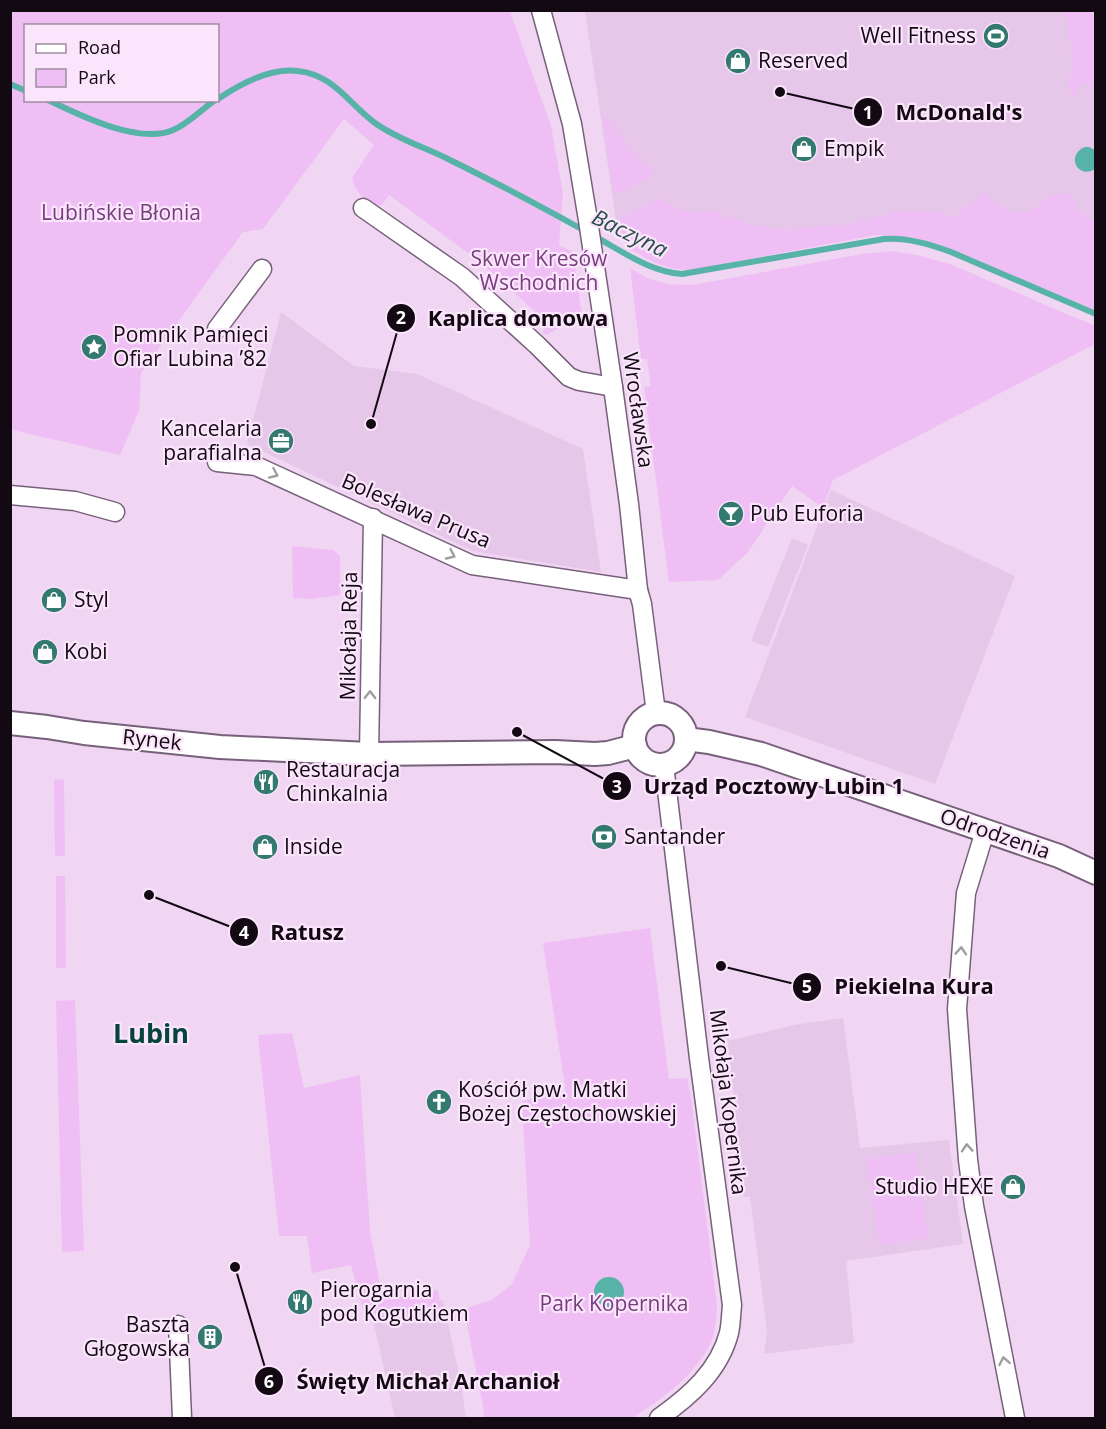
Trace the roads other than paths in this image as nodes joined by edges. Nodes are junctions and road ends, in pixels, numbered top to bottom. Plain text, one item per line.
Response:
1 (541, 10) edge
2 (363, 208) dead end
3 (262, 269) dead end
4 (217, 329) dead end
5 (613, 387) junction
6 (217, 462) dead end
7 (10, 495) edge
8 (115, 512) dead end
9 (373, 518) junction
10 (638, 590) junction
11 (656, 713) junction
12 (10, 723) edge
13 (686, 739) junction
14 (635, 746) junction
15 (369, 754) junction
16 (664, 765) junction
17 (985, 831) junction
18 (1095, 873) edge
19 (178, 1325) dead end
20 (182, 1419) edge
21 (659, 1419) edge
22 (1015, 1419) edge

1 - 5 street, Wrocławska
2 - 5 street
3 - 4 street
5 - 10 street, Wrocławska
6 -> 9 street, Bolesława Prusa
7 - 8 street
9 -> 10 street, Bolesława Prusa
15 -> 9 street, Mikołaja Reja
10 - 11 street, Wrocławska
11 - 13 street
11 - 14 street
12 - 15 street, Rynek
13 - 16 street
13 - 17 street, Odrodzenia
14 - 15 street
14 - 16 street
16 - 21 street, Mikołaja Kopernika
17 - 18 street, Odrodzenia
22 -> 17 street
19 - 20 street

